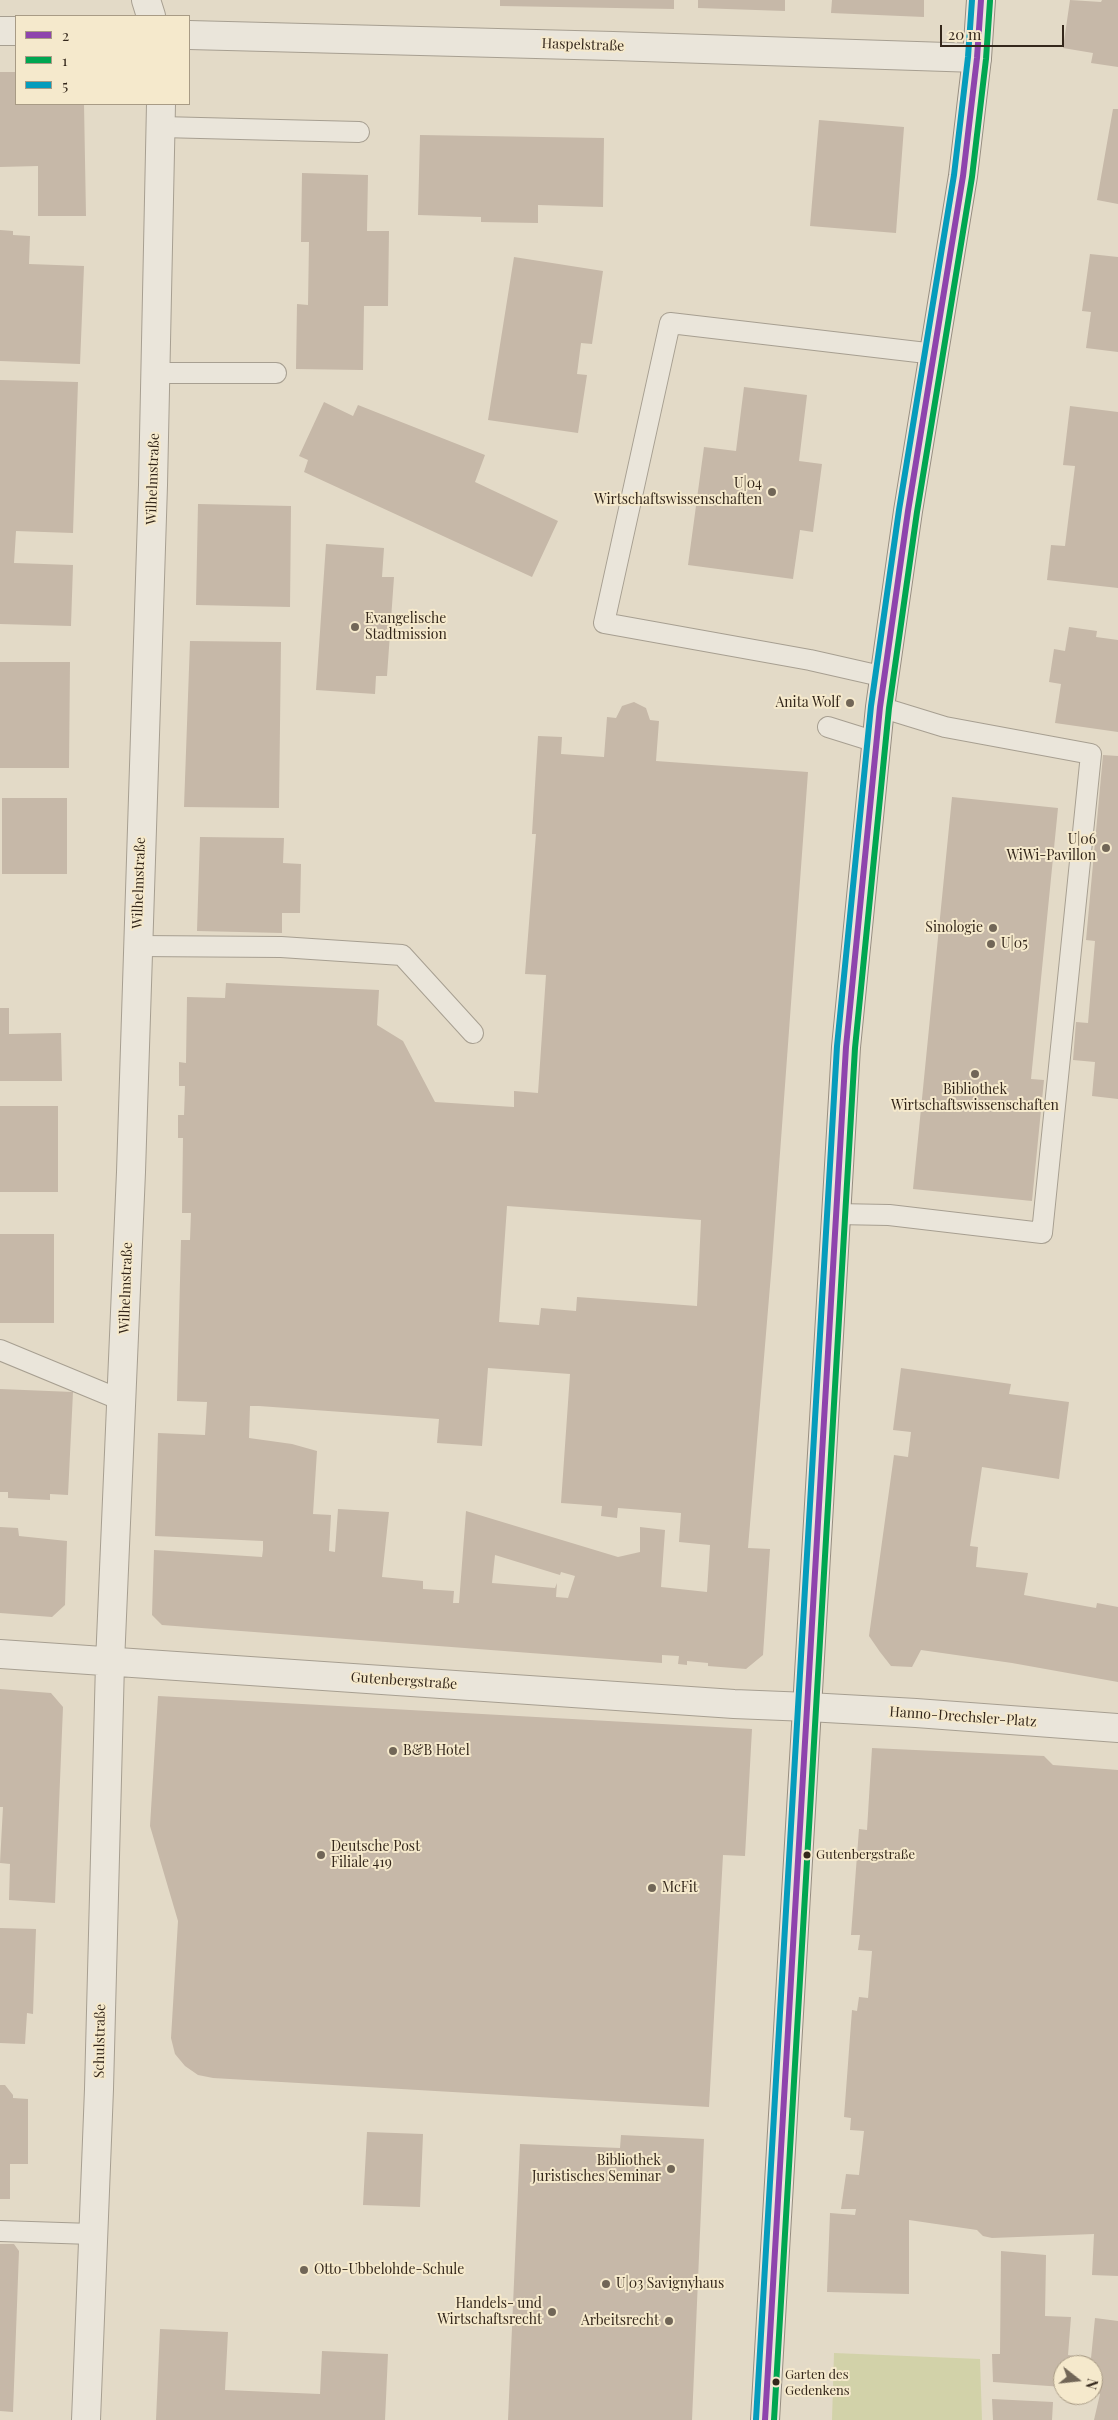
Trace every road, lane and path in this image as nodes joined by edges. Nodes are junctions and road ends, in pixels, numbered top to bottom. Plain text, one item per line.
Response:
1 (146, 0) edge
2 (981, 0) edge
3 (151, 15) edge
4 (0, 31) edge
5 (15, 31) edge
6 (190, 35) edge
7 (977, 58) junction
8 (161, 115) edge
9 (359, 132) dead end
10 (934, 354) junction
11 (156, 373) junction
12 (276, 373) dead end
13 (885, 677) junction
14 (880, 707) junction
15 (828, 727) dead end
16 (876, 742) junction
17 (137, 946) junction
18 (473, 1034) dead end
19 (836, 1214) junction
20 (0, 1350) edge
21 (121, 1400) junction
22 (0, 1654) edge
23 (110, 1663) junction
24 (808, 1707) junction
25 (1118, 1728) edge
26 (0, 2231) edge
27 (92, 2234) junction
28 (86, 2420) edge
29 (765, 2420) edge

1 - 3 street
2 - 7 street
4 - 5 street
6 - 7 street, Haspelstraße
7 - 10 street
8 - 9 lane
8 - 11 street, Wilhelmstraße
10 - 13 street
10 - 13 lane
11 - 12 lane
11 - 17 street, Wilhelmstraße
13 - 14 street
14 - 16 street
14 - 19 lane
15 - 16 lane
16 - 19 street
17 - 18 lane
17 - 21 street, Wilhelmstraße
19 - 24 street
20 - 21 lane
21 - 23 street, Wilhelmstraße
22 - 23 street, Gutenbergstraße
23 - 24 street, Gutenbergstraße
23 - 27 street, Schulstraße
24 - 25 street, Hanno-Drechsler-Platz
24 - 29 street
26 - 27 lane
27 - 28 street, Schulstraße

